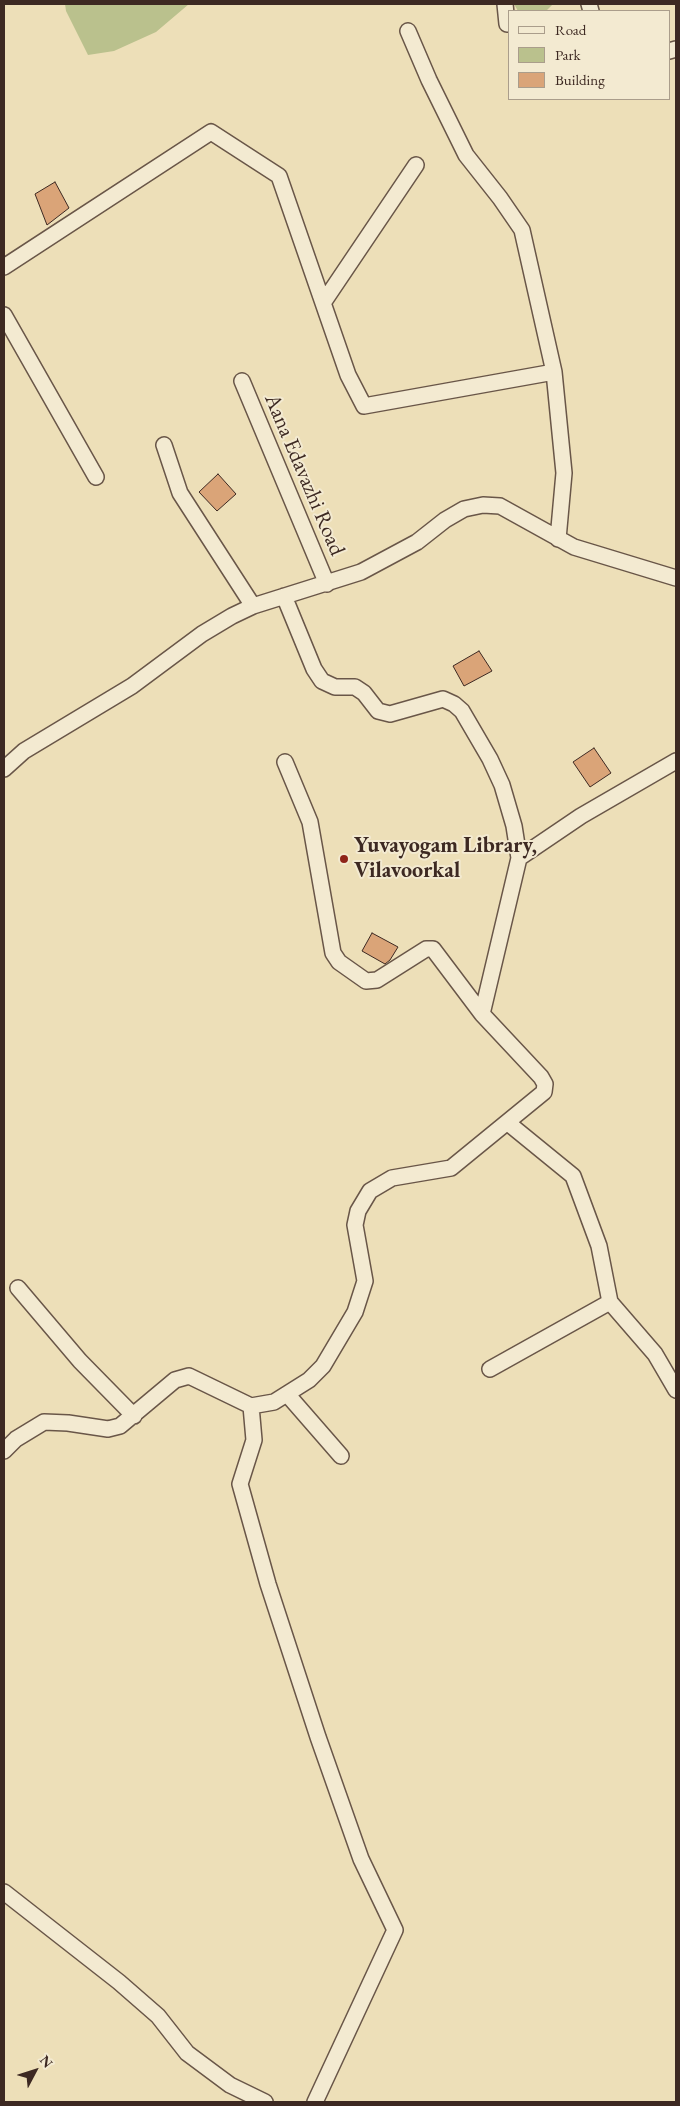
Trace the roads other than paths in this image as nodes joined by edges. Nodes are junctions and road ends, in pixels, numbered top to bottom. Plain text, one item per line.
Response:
1 (505, 4) edge
2 (507, 24) dead end
3 (408, 31) dead end
4 (416, 165) dead end
5 (4, 267) edge
6 (323, 303) junction
7 (4, 315) edge
8 (8, 334) edge
9 (554, 372) junction
10 (242, 381) dead end
11 (164, 445) dead end
12 (96, 477) dead end
13 (558, 539) junction
14 (676, 578) edge
15 (327, 584) junction
16 (284, 596) junction
17 (254, 606) junction
18 (676, 761) edge
19 (285, 762) dead end
20 (4, 769) edge
21 (519, 858) junction
22 (482, 1014) junction
23 (508, 1123) junction
24 (18, 1288) dead end
25 (610, 1302) junction
26 (490, 1369) dead end
27 (676, 1390) edge
28 (287, 1394) junction
29 (251, 1406) junction
30 (134, 1416) junction
31 (4, 1451) edge
32 (341, 1456) dead end
33 (4, 1892) edge
34 (265, 2102) edge
35 (315, 2102) edge

1 - 2 street
3 - 9 street
4 - 6 street
5 - 6 street
6 - 9 street
7 - 8 street
8 - 12 street
9 - 13 street
10 - 15 street, Aana Edavazhi Road
11 - 17 street
13 - 14 street
13 - 15 street
15 - 16 street
16 - 17 street
16 - 21 street
17 - 20 street
18 - 21 street
19 - 22 street
21 - 22 street
22 - 23 street
23 - 25 street
23 - 28 street
24 - 30 street
25 - 26 street
25 - 27 street
28 - 29 street
28 - 32 street
29 - 30 street
29 - 35 street
30 - 31 street
33 - 34 street

